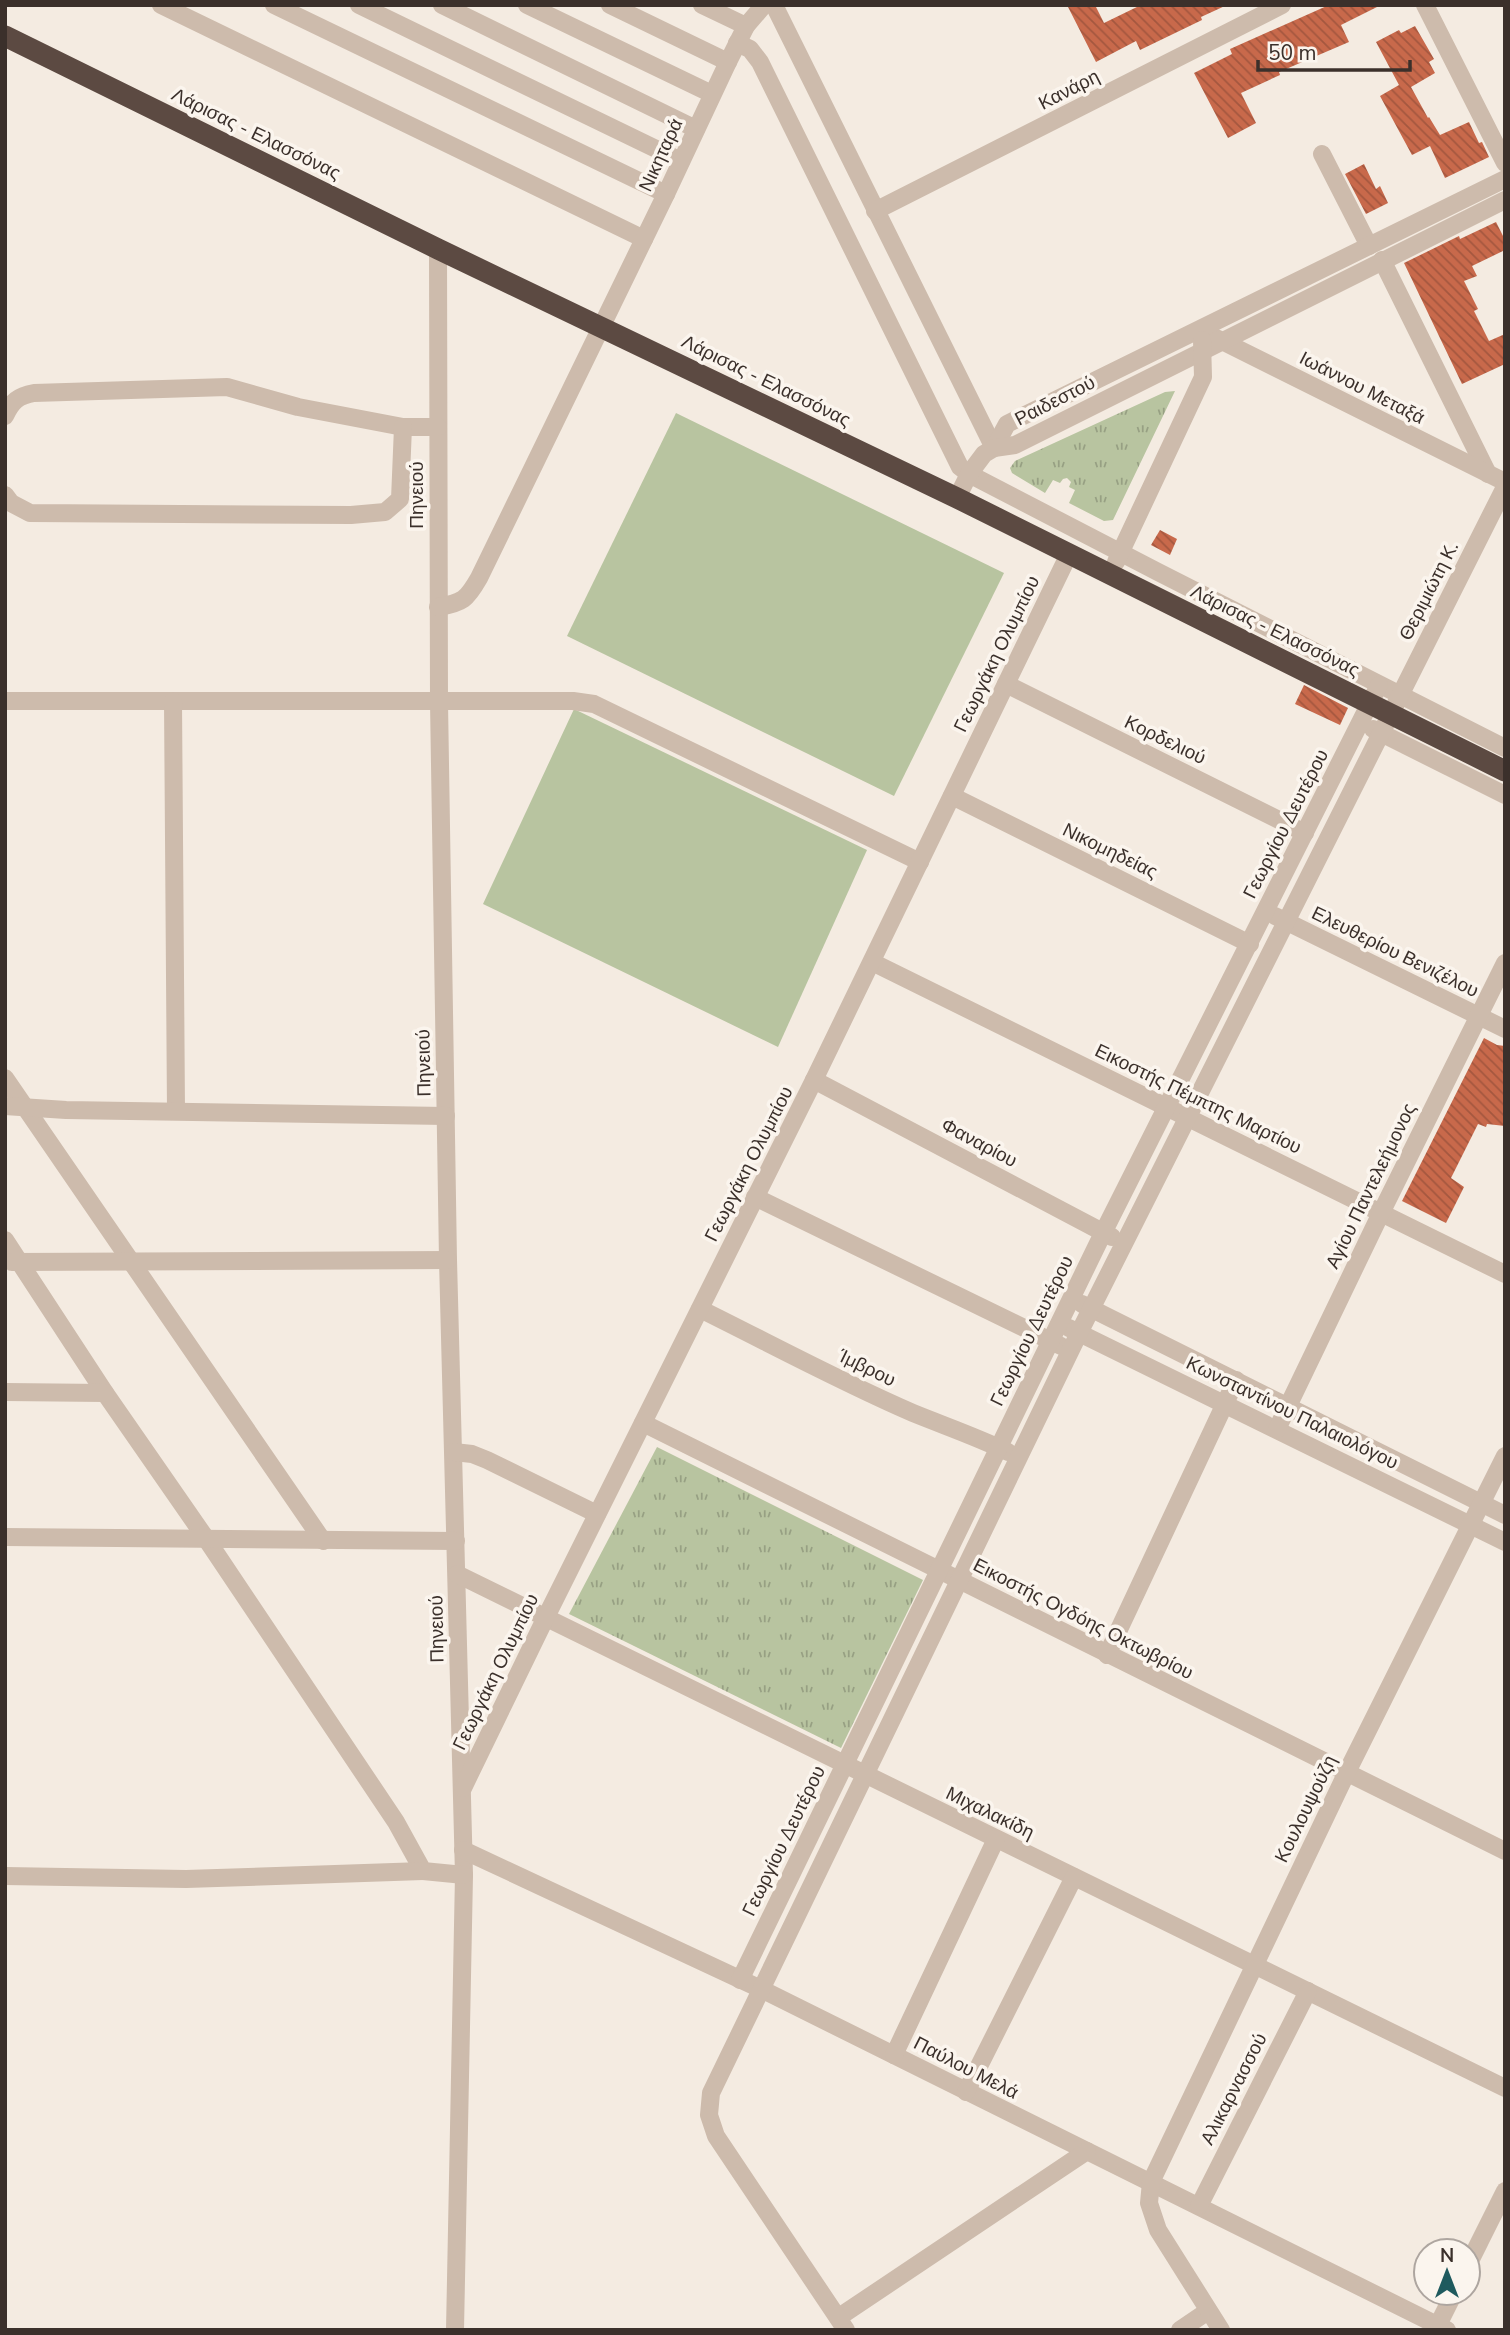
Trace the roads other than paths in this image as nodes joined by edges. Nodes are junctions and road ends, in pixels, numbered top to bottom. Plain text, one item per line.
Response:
1 (160, 5) edge
2 (274, 5) edge
3 (359, 5) edge
4 (442, 5) edge
5 (527, 5) edge
6 (610, 5) edge
7 (702, 5) edge
8 (764, 5) edge
9 (774, 5) edge
10 (1282, 5) edge
11 (1425, 5) edge
12 (746, 26) junction
13 (5, 36) edge
14 (737, 43) junction
15 (727, 62) junction
16 (712, 94) junction
17 (696, 128) junction
18 (1322, 154) dead end
19 (681, 161) junction
20 (1505, 163) edge
21 (1505, 179) edge
22 (666, 194) junction
23 (1505, 200) edge
24 (875, 211) junction
25 (644, 239) junction
26 (1369, 246) junction
27 (439, 249) junction
28 (1382, 260) junction
29 (602, 327) junction
30 (1201, 330) junction
31 (1222, 341) junction
32 (1203, 350) junction
33 (5, 416) edge
34 (403, 427) junction
35 (439, 427) junction
36 (994, 448) junction
37 (969, 474) junction
38 (1488, 474) junction
39 (1505, 485) edge
40 (5, 495) edge
41 (957, 498) junction
42 (1120, 553) junction
43 (1069, 554) junction
44 (1110, 575) junction
45 (439, 607) junction
46 (1006, 684) junction
47 (5, 701) edge
48 (173, 701) junction
49 (439, 702) junction
50 (1370, 704) junction
51 (1390, 714) junction
52 (1505, 748) edge
53 (1505, 771) edge
54 (1505, 795) edge
55 (952, 796) junction
56 (1305, 833) junction
57 (920, 862) junction
58 (1266, 912) junction
59 (1286, 922) junction
60 (1250, 944) junction
61 (872, 962) junction
62 (1505, 963) edge
63 (1479, 1017) junction
64 (1505, 1030) edge
65 (5, 1078) edge
66 (814, 1080) junction
67 (5, 1106) edge
68 (1167, 1107) junction
69 (26, 1109) junction
70 (176, 1111) junction
71 (446, 1116) junction
72 (1188, 1117) junction
73 (755, 1197) junction
74 (1381, 1213) junction
75 (1103, 1233) junction
76 (5, 1240) edge
77 (1124, 1244) junction
78 (448, 1260) junction
79 (13, 1262) edge
80 (131, 1262) junction
81 (1505, 1274) edge
82 (1072, 1298) junction
83 (1091, 1308) junction
84 (700, 1309) junction
85 (1060, 1323) junction
86 (1079, 1333) junction
87 (1051, 1341) junction
88 (1071, 1350) junction
89 (1236, 1380) junction
90 (5, 1392) edge
91 (105, 1393) junction
92 (1225, 1404) junction
93 (1288, 1406) junction
94 (643, 1423) junction
95 (1277, 1429) junction
96 (998, 1447) junction
97 (454, 1452) junction
98 (1505, 1456) edge
99 (1019, 1458) junction
100 (1482, 1503) junction
101 (597, 1514) junction
102 (1505, 1515) edge
103 (1471, 1525) junction
104 (5, 1537) edge
105 (207, 1540) junction
106 (323, 1541) junction
107 (456, 1541) junction
108 (1505, 1542) edge
109 (938, 1570) junction
110 (457, 1574) junction
111 (958, 1580) junction
112 (545, 1619) junction
113 (1107, 1656) junction
114 (844, 1764) junction
115 (864, 1774) junction
116 (1346, 1774) junction
117 (462, 1791) junction
118 (996, 1839) junction
119 (463, 1850) junction
120 (1505, 1851) edge
121 (423, 1871) junction
122 (464, 1875) junction
123 (5, 1876) edge
124 (1074, 1877) junction
125 (1255, 1966) junction
126 (740, 1980) junction
127 (761, 1990) junction
128 (1308, 1991) junction
129 (894, 2055) junction
130 (1505, 2088) edge
131 (966, 2092) junction
132 (1087, 2151) junction
133 (1151, 2182) junction
134 (1505, 2191) edge
135 (1199, 2206) junction
136 (1482, 2237) edge
137 (1449, 2307) edge
138 (1208, 2311) junction
139 (843, 2323) edge
140 (1442, 2328) edge
141 (456, 2330) edge
142 (1180, 2330) edge
143 (1221, 2330) edge

1 - 25 street
2 - 22 street
3 - 19 street
4 - 17 street
5 - 16 street
6 - 15 street
7 - 12 street
8 - 12 street, Νικηταρά
9 - 24 street
10 - 24 street, Κανάρη
11 - 20 street
12 - 14 street, Νικηταρά
13 - 27 highway, Λάρισας - Ελασσόνας
14 - 15 street, Νικηταρά
14 - 37 street
15 - 16 street, Νικηταρά
16 - 17 street, Νικηταρά
17 - 19 street, Νικηταρά
18 - 26 street
19 - 22 street, Νικηταρά
21 - 26 street, Ραιδεστού
22 - 25 street, Νικηταρά
23 - 28 street, Ραιδεστού
24 - 36 street
25 - 29 street, Νικηταρά
26 - 30 street, Ραιδεστού
27 - 29 highway, Λάρισας - Ελασσόνας
27 - 35 street, Πηνειού
28 - 31 street, Ραιδεστού
28 - 38 street
29 - 41 highway, Λάρισας - Ελασσόνας
29 - 45 street, Νικηταρά
30 - 31 street, Ιωάννου Μεταξά
30 - 32 street
30 - 36 street, Ραιδεστού
31 - 32 street, Ραιδεστού
31 - 38 street, Ιωάννου Μεταξά
32 - 36 street, Ραιδεστού
32 - 42 street
33 - 34 street
34 - 35 street
34 - 40 street
35 - 45 street, Πηνειού
36 - 37 street
37 - 41 street
37 - 42 street
38 - 39 street, Ιωάννου Μεταξά
39 - 51 street, Θεριμιώτη Κ.
41 - 43 highway, Λάρισας - Ελασσόνας
42 - 44 street
42 - 50 street
43 - 44 highway, Λάρισας - Ελασσόνας
43 - 46 street, Γεωργάκη Ολυμπίου
44 - 50 highway, Λάρισας - Ελασσόνας
45 - 49 street, Πηνειού
46 - 55 street, Γεωργάκη Ολυμπίου
46 - 56 street, Κορδελιού
47 - 48 street
48 - 49 street
48 - 70 street
49 - 57 street
49 - 71 street, Πηνειού
50 - 51 highway, Λάρισας - Ελασσόνας
50 - 56 street, Γεωργίου Δευτέρου
51 - 52 street
51 - 53 highway, Λάρισας - Ελασσόνας
51 - 54 street
51 - 59 street
55 - 57 street, Γεωργάκη Ολυμπίου
55 - 60 street, Νικομηδείας
56 - 58 street, Γεωργίου Δευτέρου
57 - 61 street, Γεωργάκη Ολυμπίου
58 - 59 street, Ελευθερίου Βενιζέλου
58 - 60 street, Γεωργίου Δευτέρου
59 - 63 street, Ελευθερίου Βενιζέλου
59 - 72 street
60 - 68 street, Γεωργίου Δευτέρου
61 - 66 street, Γεωργάκη Ολυμπίου
61 - 68 street, Εικοστής Πέμπτης Μαρτίου
62 - 63 street, Αγίου Παντελεήμονος
63 - 64 street, Ελευθερίου Βενιζέλου
63 - 74 street, Αγίου Παντελεήμονος
65 - 69 street
66 - 73 street, Γεωργάκη Ολυμπίου
66 - 75 street, Φαναρίου
67 - 69 street
68 - 72 street, Εικοστής Πέμπτης Μαρτίου
68 - 75 street, Γεωργίου Δευτέρου
69 - 70 street
69 - 80 street
70 - 71 street
71 - 78 street, Πηνειού
72 - 74 street, Εικοστής Πέμπτης Μαρτίου
72 - 77 street
73 - 84 street, Γεωργάκη Ολυμπίου
73 - 87 street
74 - 81 street, Εικοστής Πέμπτης Μαρτίου
74 - 93 street, Αγίου Παντελεήμονος
75 - 77 street, Φαναρίου
75 - 82 street, Γεωργίου Δευτέρου
76 - 79 street
77 - 83 street
78 - 80 street
78 - 97 street, Πηνειού
79 - 80 street
79 - 91 street
80 - 106 street
82 - 83 street, Κωνσταντίνου Παλαιολόγου
82 - 85 street, Γεωργίου Δευτέρου
83 - 86 street
83 - 89 street, Κωνσταντίνου Παλαιολόγου
84 - 94 street, Γεωργάκη Ολυμπίου
84 - 96 street, Ίμβρου
85 - 86 street, Κωνσταντίνου Παλαιολόγου
85 - 87 street, Γεωργίου Δευτέρου
86 - 88 street
86 - 92 street, Κωνσταντίνου Παλαιολόγου
87 - 88 street
87 - 96 street, Γεωργίου Δευτέρου
88 - 99 street
89 - 92 street
89 - 93 street, Κωνσταντίνου Παλαιολόγου
90 - 91 street
91 - 105 street
92 - 95 street, Κωνσταντίνου Παλαιολόγου
92 - 113 street
93 - 95 street, Αγίου Παντελεήμονος
93 - 100 street, Κωνσταντίνου Παλαιολόγου
94 - 101 street, Γεωργάκη Ολυμπίου
94 - 109 street, Εικοστής Ογδόης Οκτωβρίου
95 - 103 street, Κωνσταντίνου Παλαιολόγου
96 - 99 street, Ίμβρου
96 - 109 street, Γεωργίου Δευτέρου
97 - 101 street
97 - 107 street, Πηνειού
98 - 100 street, Κουλουψούζη
99 - 111 street
100 - 102 street, Κωνσταντίνου Παλαιολόγου
100 - 103 street, Κουλουψούζη
101 - 112 street, Γεωργάκη Ολυμπίου
103 - 108 street, Κωνσταντίνου Παλαιολόγου
103 - 116 street, Κουλουψούζη
104 - 105 street
105 - 106 street
105 - 121 street
106 - 107 street
107 - 110 street, Πηνειού
109 - 111 street, Εικοστής Ογδόης Οκτωβρίου
109 - 114 street, Γεωργίου Δευτέρου
110 - 112 street, Μιχαλακίδη
110 - 117 street, Πηνειού
111 - 113 street, Εικοστής Ογδόης Οκτωβρίου
111 - 115 street
112 - 114 street, Μιχαλακίδη
112 - 117 street, Γεωργάκη Ολυμπίου
113 - 116 street, Εικοστής Ογδόης Οκτωβρίου
114 - 115 street, Μιχαλακίδη
114 - 126 street, Γεωργίου Δευτέρου
115 - 118 street, Μιχαλακίδη
115 - 127 street
116 - 120 street, Εικοστής Ογδόης Οκτωβρίου
116 - 125 street, Κουλουψούζη
117 - 119 street, Πηνειού
118 - 124 street, Μιχαλακίδη
118 - 129 street
119 - 122 street, Πηνειού
119 - 126 street, Παύλου Μελά
121 - 122 street
121 - 123 street
122 - 141 street, Πηνειού
124 - 125 street, Μιχαλακίδη
124 - 131 street
125 - 128 street, Μιχαλακίδη
125 - 133 street, Κουλουψούζη
126 - 127 street, Παύλου Μελά
127 - 129 street, Παύλου Μελά
127 - 139 street
128 - 130 street, Μιχαλακίδη
128 - 135 street, Αλικαρνασσού
129 - 131 street, Παύλου Μελά
131 - 132 street, Παύλου Μελά
132 - 133 street, Παύλου Μελά
132 - 139 street
133 - 135 street, Παύλου Μελά
133 - 138 street
134 - 136 street
135 - 140 street, Παύλου Μελά
137 - 140 street
138 - 142 street
138 - 143 street

